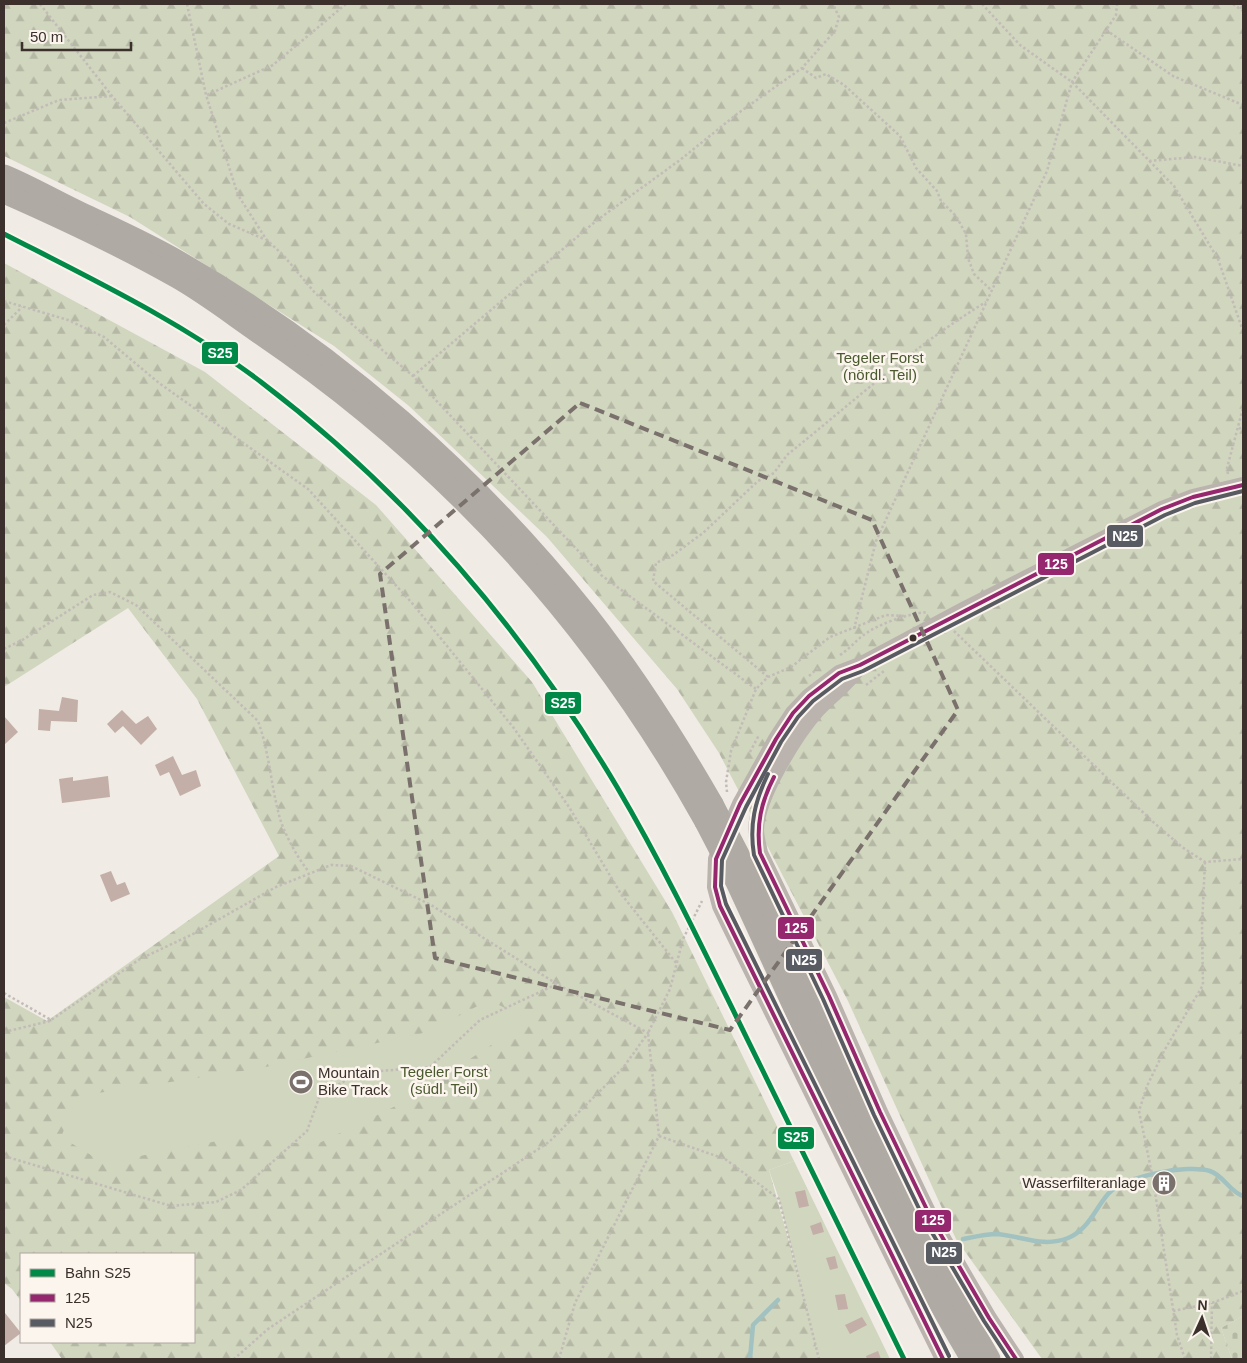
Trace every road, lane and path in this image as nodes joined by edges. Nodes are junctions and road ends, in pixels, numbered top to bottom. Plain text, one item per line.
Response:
1 (40, 4) edge
2 (187, 4) edge
3 (346, 4) edge
4 (833, 4) edge
5 (982, 4) edge
6 (1118, 4) edge
7 (1233, 4) edge
8 (1243, 10) edge
9 (1106, 30) junction
10 (802, 68) junction
11 (1072, 82) junction
12 (206, 95) junction
13 (112, 96) junction
14 (1243, 105) edge
15 (4, 123) edge
16 (1149, 161) junction
17 (1243, 166) edge
18 (4, 175) edge
19 (4, 193) edge
20 (266, 239) junction
21 (992, 291) junction
22 (4, 301) edge
23 (987, 302) junction
24 (22, 307) junction
25 (4, 325) edge
26 (1243, 331) edge
27 (413, 376) junction
28 (1243, 408) edge
29 (1243, 426) edge
30 (1239, 429) junction
31 (1227, 468) dead end
32 (1243, 485) edge
33 (883, 626) dead end
34 (950, 627) dead end
35 (854, 628) junction
36 (4, 649) edge
37 (860, 665) junction
38 (889, 667) dead end
39 (768, 677) junction
40 (861, 688) dead end
41 (756, 689) junction
42 (715, 808) junction
43 (1243, 859) edge
44 (1205, 862) junction
45 (739, 871) junction
46 (309, 872) junction
47 (706, 898) dead end
48 (677, 964) junction
49 (557, 984) junction
50 (4, 993) edge
51 (52, 1020) junction
52 (4, 1032) edge
53 (648, 1032) junction
54 (660, 1136) junction
55 (4, 1156) edge
56 (1243, 1291) edge
57 (1212, 1303) junction
58 (939, 1306) junction
59 (1174, 1311) junction
60 (234, 1359) edge
61 (559, 1359) edge
62 (819, 1359) edge
63 (943, 1359) edge
64 (963, 1359) edge
65 (971, 1359) edge
66 (990, 1359) edge
67 (1016, 1359) edge
68 (1185, 1359) edge
69 (1211, 1359) edge

1 - 13 path
2 - 12 path
3 - 12 path
4 - 10 path
5 - 11 path
6 - 9 path
7 - 8 path
9 - 11 path
9 - 14 path
10 - 21 path
10 - 27 path
11 - 16 path
11 - 21 path
12 - 20 path
13 - 15 path
13 - 20 path
16 - 17 path
16 - 26 path
18 - 42 highway
19 - 42 highway
20 - 27 path
21 - 23 path
22 - 24 path
23 - 35 path
23 - 39 path
24 - 25 path
24 - 48 path
27 - 41 path
28 - 30 path
29 - 30 path
30 - 31 path
32 - 37 main road
33 - 35 path
34 - 44 path
35 - 39 path
36 - 46 path
37 - 63 main road
37 - 67 main road
38 - 40 path
39 - 41 path
41 - 42 path
42 - 45 highway, bridge
43 - 44 path
44 - 59 path
45 - 58 highway
45 - 66 highway
46 - 49 path
46 - 51 path
47 - 48 path
48 - 53 path
49 - 53 path
49 - 55 path
50 - 51 path
51 - 52 path
53 - 54 path
53 - 60 path
54 - 61 path
54 - 62 path
56 - 57 path
57 - 59 path
57 - 69 path
58 - 64 highway
58 - 65 highway
59 - 68 path

